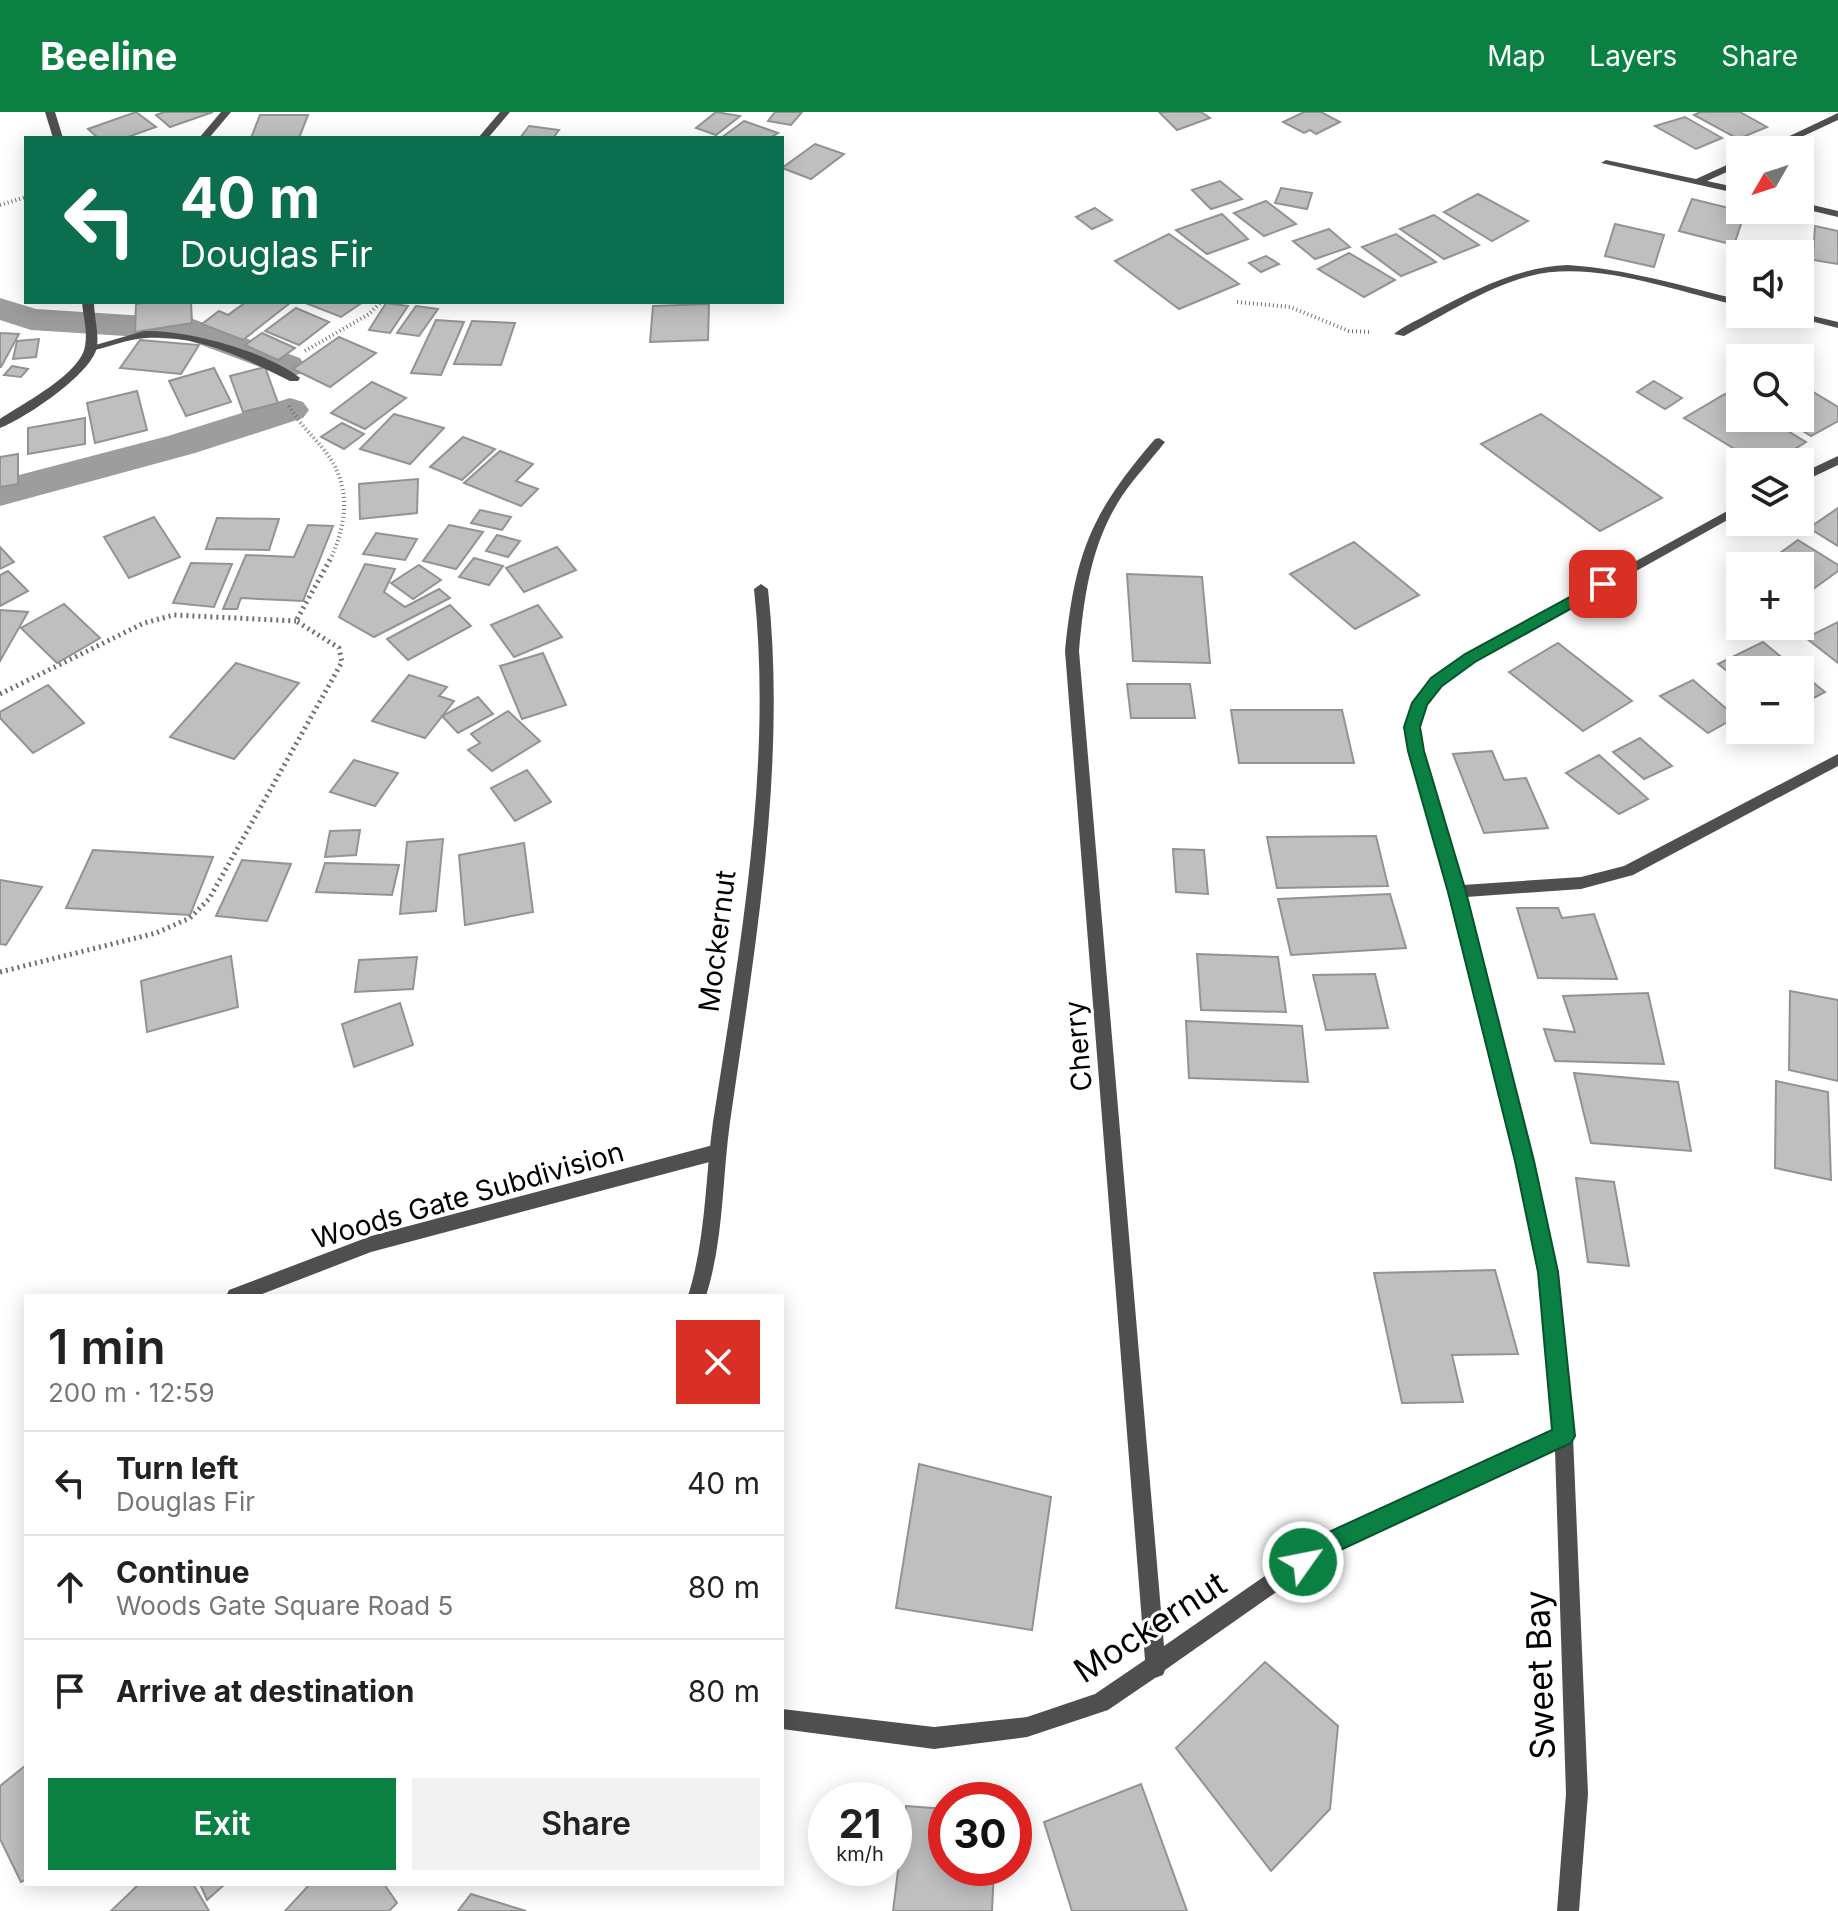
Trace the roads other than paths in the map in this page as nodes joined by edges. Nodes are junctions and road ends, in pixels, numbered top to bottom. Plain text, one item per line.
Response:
1 (50, 112) edge
2 (226, 112) edge
3 (505, 112) edge
4 (1838, 116) edge
5 (57, 136) edge
6 (206, 136) edge
7 (485, 136) edge
8 (1795, 136) edge
9 (1606, 163) dead end
10 (1726, 168) edge
11 (1699, 181) junction
12 (1726, 188) edge
13 (1814, 208) edge
14 (1838, 214) edge
15 (1726, 300) edge
16 (88, 304) edge
17 (1814, 320) edge
18 (1838, 325) edge
19 (1400, 334) road end
20 (91, 348) junction
21 (288, 376) road end
22 (0, 424) edge
23 (1159, 442) dead end
24 (1838, 460) edge
25 (1814, 472) edge
26 (1726, 516) edge
27 (761, 589) dead end
28 (1838, 759) edge
29 (1457, 892) junction
30 (717, 1152) junction
31 (240, 1294) edge
32 (698, 1294) edge
33 (1564, 1436) junction
34 (1156, 1668) junction
35 (784, 1719) edge
36 (1568, 1911) edge

1 - 5 street
2 - 6 street
3 - 7 street
4 - 8 street
9 - 11 street
10 - 11 street
11 - 12 street
13 - 14 street
15 - 19 street
16 - 20 street
17 - 18 street
20 - 21 street
20 - 22 street
23 - 34 street, Cherry
24 - 25 street
26 - 29 street, Sweet Bay
27 - 30 street, Mockernut
28 - 29 street
29 - 33 street, Sweet Bay
30 - 31 street, Woods Gate Subdivision
30 - 32 street, Mockernut
33 - 34 street, Mockernut
33 - 36 street, Sweet Bay
34 - 35 street, Mockernut

